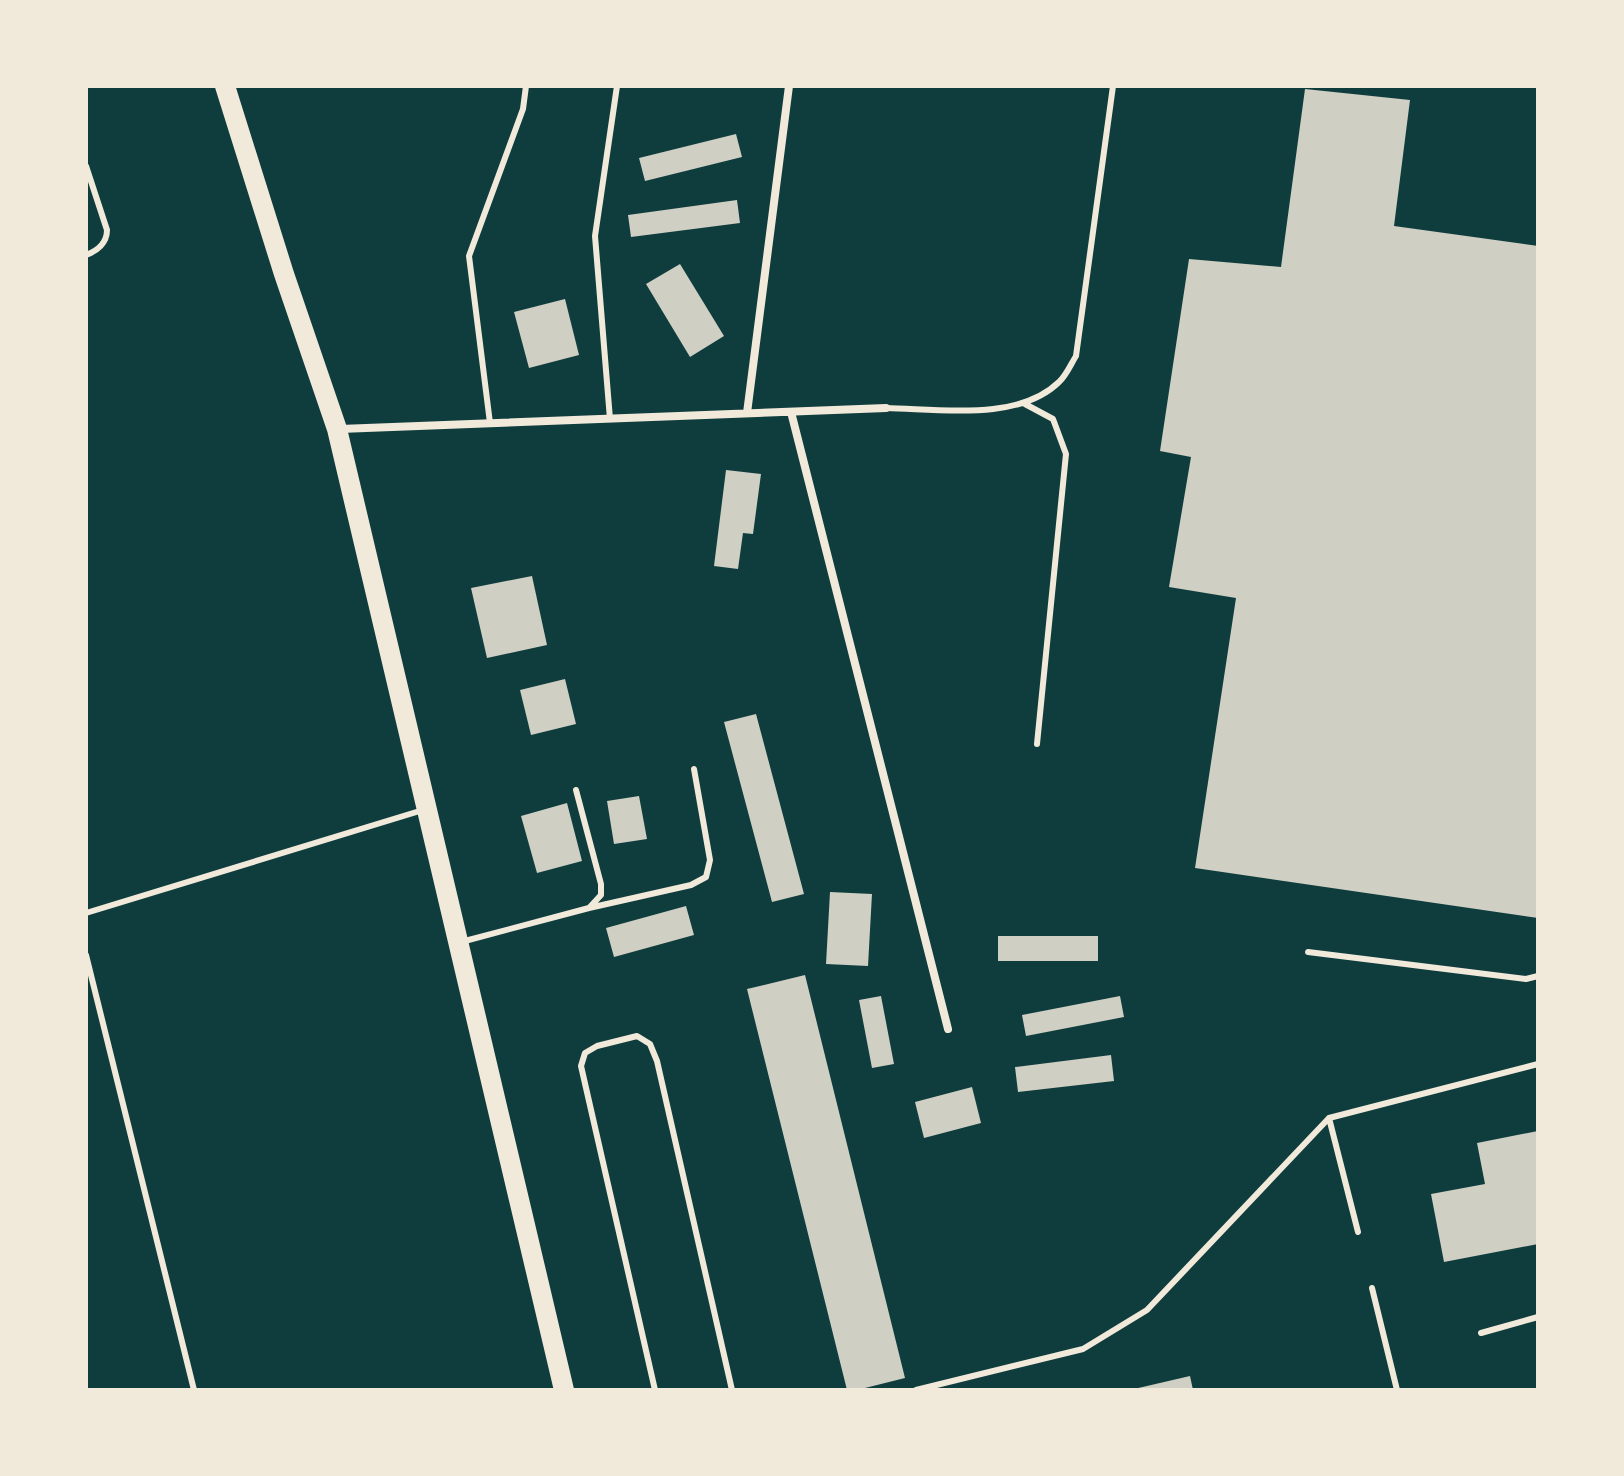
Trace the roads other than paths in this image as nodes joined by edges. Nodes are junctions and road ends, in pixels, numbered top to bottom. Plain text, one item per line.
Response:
1 (225, 86) edge
2 (526, 86) edge
3 (617, 86) edge
4 (789, 86) edge
5 (1113, 86) edge
6 (86, 166) edge
7 (86, 255) edge
8 (1025, 404) junction
9 (886, 408) joint
10 (791, 412) junction
11 (747, 413) junction
12 (610, 419) junction
13 (490, 423) junction
14 (337, 429) junction
15 (1037, 744) dead end
16 (694, 769) dead end
17 (576, 790) dead end
18 (425, 809) junction
19 (589, 908) junction
20 (86, 913) edge
21 (457, 943) junction
22 (1308, 952) dead end
23 (86, 955) edge
24 (1538, 976) edge
25 (948, 1029) dead end
26 (1538, 1064) edge
27 (1329, 1118) junction
28 (1358, 1232) dead end
29 (1372, 1288) dead end
30 (1538, 1317) edge
31 (1481, 1333) dead end
32 (194, 1390) edge
33 (564, 1390) edge
34 (655, 1390) edge
35 (732, 1390) edge
36 (916, 1390) edge
37 (1397, 1390) edge

1 - 14 main road
2 - 13 lane
3 - 12 lane
4 - 11 street
5 - 8 lane
6 - 7 lane
8 - 9 lane
8 - 15 lane
9 - 10 street
10 - 11 street
10 - 25 street
11 - 12 street
12 - 13 street
13 - 14 street
14 - 18 main road
16 - 19 lane
17 - 19 lane
18 - 20 lane
18 - 21 main road
19 - 21 lane
21 - 33 main road
22 - 24 lane
23 - 32 lane
26 - 27 lane
27 - 28 lane
27 - 36 lane
29 - 37 lane
30 - 31 lane
34 - 35 lane

